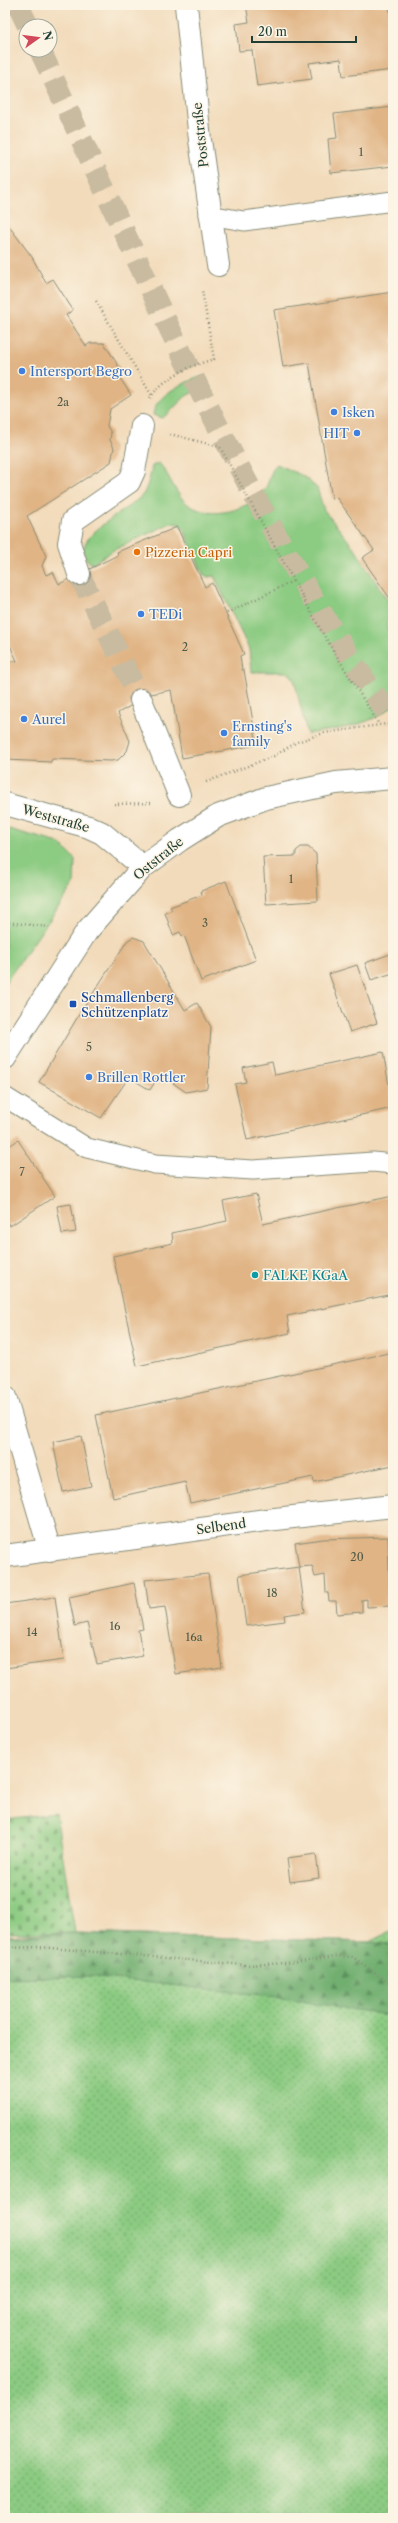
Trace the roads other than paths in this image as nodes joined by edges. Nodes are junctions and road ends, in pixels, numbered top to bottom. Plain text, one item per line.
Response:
1 (186, 5) edge
2 (393, 201) edge
3 (209, 215) junction
4 (218, 265) dead end
5 (142, 426) road end
6 (79, 574) tunnel mouth
7 (141, 700) tunnel mouth
8 (393, 778) edge
9 (179, 795) dead end
10 (5, 804) edge
11 (142, 867) junction
12 (5, 1058) edge
13 (5, 1097) edge
14 (393, 1164) edge
15 (5, 1397) edge
16 (393, 1506) edge
17 (50, 1551) junction
18 (5, 1556) edge

1 - 3 street, Poststraße
2 - 3 lane
3 - 4 street, Poststraße
5 - 6 street
7 - 9 street
8 - 11 street, Oststraße
10 - 11 street, Weststraße
11 - 12 street, Oststraße
13 - 14 lane
15 - 17 street
16 - 17 street, Selbend
17 - 18 street, Selbend

